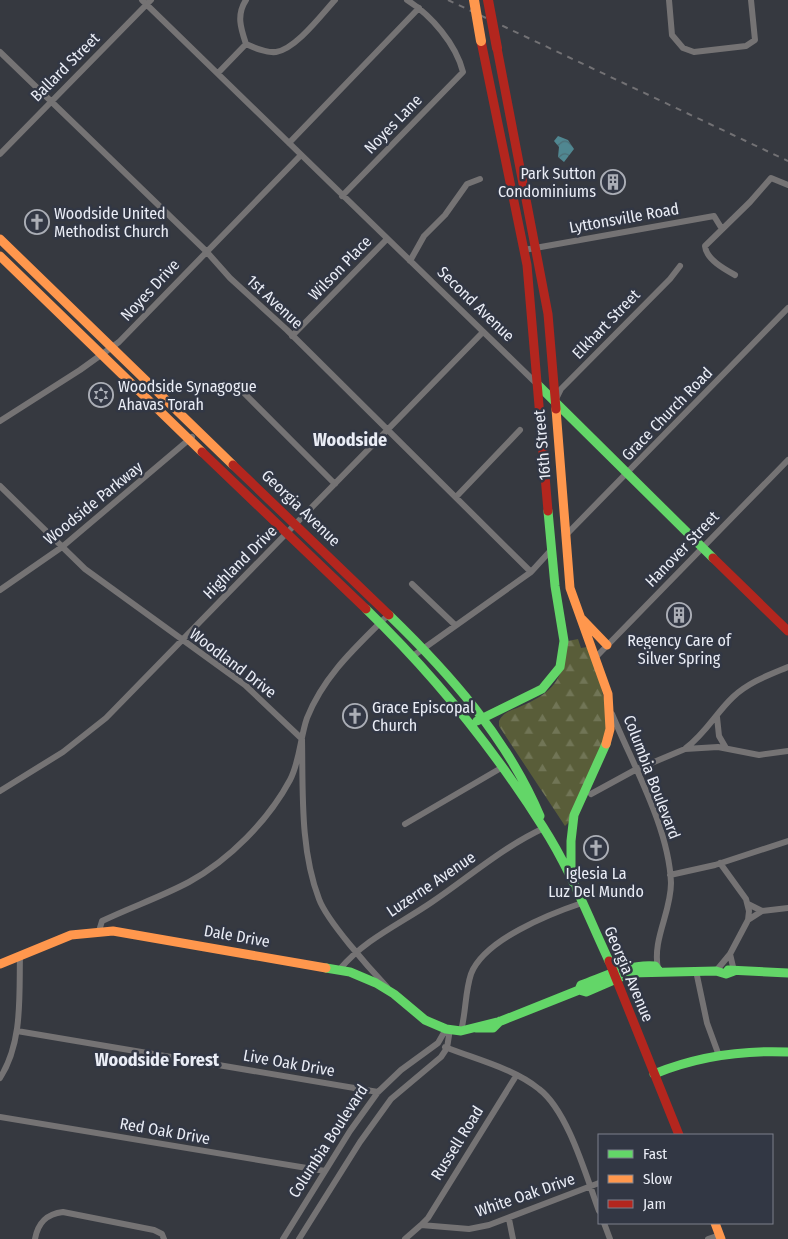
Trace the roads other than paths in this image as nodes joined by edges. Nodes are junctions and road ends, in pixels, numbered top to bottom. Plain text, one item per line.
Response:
1 (246, 0) edge
2 (335, 0) edge
3 (407, 0) edge
4 (474, 0) edge
5 (488, 0) edge
6 (669, 0) edge
7 (751, 0) edge
8 (146, 2) edge
9 (419, 8) junction
10 (246, 44) junction
11 (0, 52) edge
12 (218, 73) junction
13 (51, 101) junction
14 (289, 143) junction
15 (0, 154) edge
16 (301, 155) junction
17 (480, 179) dead end
18 (788, 185) edge
19 (342, 196) junction
20 (722, 229) junction
21 (0, 239) edge
22 (386, 240) junction
23 (537, 248) junction
24 (524, 250) junction
25 (206, 251) junction
26 (0, 256) edge
27 (410, 261) junction
28 (680, 266) dead end
29 (735, 275) dead end
30 (786, 312) edge
31 (482, 332) junction
32 (292, 336) junction
33 (112, 348) junction
34 (102, 356) junction
35 (538, 385) junction
36 (237, 386) dead end
37 (554, 402) junction
38 (0, 421) edge
39 (387, 429) junction
40 (520, 430) dead end
41 (199, 431) junction
42 (190, 439) junction
43 (788, 460) edge
44 (628, 474) junction
45 (335, 484) junction
46 (0, 486) edge
47 (456, 497) junction
48 (296, 524) junction
49 (287, 534) junction
50 (564, 537) junction
51 (62, 547) junction
52 (703, 547) junction
53 (552, 549) junction
54 (531, 572) junction
55 (412, 584) dead end
56 (0, 590) edge
57 (389, 614) junction
58 (577, 614) junction
59 (380, 623) junction
60 (455, 625) junction
61 (788, 631) edge
62 (182, 641) junction
63 (608, 645) junction
64 (424, 649) junction
65 (413, 656) junction
66 (596, 657) junction
67 (788, 667) edge
68 (611, 712) junction
69 (482, 718) junction
70 (717, 718) junction
71 (472, 725) junction
72 (302, 739) junction
73 (726, 748) junction
74 (685, 749) junction
75 (788, 751) edge
76 (501, 768) junction
77 (635, 770) junction
78 (0, 791) edge
79 (591, 794) dead end
80 (405, 824) dead end
81 (544, 828) junction
82 (788, 841) edge
83 (720, 863) junction
84 (670, 875) junction
85 (571, 878) junction
86 (582, 903) junction
87 (748, 904) junction
88 (788, 908) edge
89 (762, 911) junction
90 (748, 920) junction
91 (99, 932) junction
92 (356, 950) junction
93 (730, 954) junction
94 (16, 957) junction
95 (0, 965) edge
96 (340, 969) junction
97 (658, 970) junction
98 (696, 971) junction
99 (716, 971) junction
100 (734, 971) junction
101 (788, 973) edge
102 (615, 976) junction
103 (394, 994) junction
104 (452, 1030) junction
105 (17, 1031) junction
106 (437, 1044) junction
107 (447, 1048) junction
108 (788, 1052) edge
109 (718, 1054) junction
110 (654, 1074) junction
111 (516, 1076) junction
112 (0, 1078) edge
113 (378, 1092) junction
114 (0, 1117) edge
115 (679, 1134) edge
116 (325, 1170) junction
117 (598, 1183) edge
118 (590, 1187) junction
119 (598, 1208) edge
120 (509, 1218) junction
121 (604, 1224) edge
122 (715, 1224) edge
123 (421, 1225) junction
124 (720, 1237) edge
125 (35, 1239) edge
126 (164, 1239) edge
127 (283, 1239) edge
128 (299, 1239) edge
129 (405, 1239) edge
130 (513, 1239) edge
131 (610, 1239) edge
132 (708, 1239) edge

1 - 10 street
2 - 10 street
3 - 9 street
4 - 24 main road, 16th Street, bridge
5 - 23 main road, 16th Street, bridge
6 - 7 street
8 - 12 street, Second Avenue
8 - 13 street, Ballard Street
9 - 14 street
9 - 19 street, Noyes Lane
10 - 12 street
11 - 13 street, 1st Avenue
12 - 14 street, Second Avenue
13 - 15 street, Ballard Street
13 - 25 street, 1st Avenue
14 - 16 street, Second Avenue
16 - 19 street, Second Avenue
16 - 25 street, Noyes Drive
17 - 27 street
18 - 20 street
19 - 22 street, Second Avenue
20 - 23 street, Lyttonsville Road
20 - 29 street
21 - 33 main road, Georgia Avenue
22 - 27 street, Second Avenue
22 - 32 street, Wilson Place
23 - 24 street, Lyttonsville Road
23 - 37 main road, 16th Street
24 - 35 main road, 16th Street
25 - 32 street, 1st Avenue
25 - 33 street, Noyes Drive
26 - 34 main road, Georgia Avenue
27 - 31 street, Second Avenue
28 - 37 street, Elkhart Street
30 - 44 street, Grace Church Road
31 - 35 street, Second Avenue
31 - 39 street, Highland Drive
32 - 39 street, 1st Avenue
33 - 34 street, Noyes Drive
33 - 41 main road, Georgia Avenue
34 - 38 street, Noyes Drive
34 - 42 main road, Georgia Avenue
35 - 37 main road, Second Avenue
35 - 53 main road, 16th Street
36 - 45 street
37 - 44 main road, Second Avenue
37 - 50 main road, 16th Street
39 - 45 street, Highland Drive
39 - 47 street, 1st Avenue
40 - 47 street
41 - 42 street, Woodside Parkway
41 - 48 main road, Georgia Avenue
42 - 49 main road, Georgia Avenue
42 - 51 street, Woodside Parkway
43 - 52 street, Hanover Street
44 - 50 street, Grace Church Road
44 - 52 main road, Second Avenue
45 - 48 street, Highland Drive
46 - 51 street, Woodland Drive
47 - 54 street, 1st Avenue
48 - 49 street, Highland Drive
48 - 57 main road, Georgia Avenue
49 - 59 main road, Georgia Avenue
49 - 62 street, Highland Drive
50 - 58 main road, 16th Street
51 - 56 street, Woodside Parkway
51 - 62 street, Woodland Drive
52 - 61 main road, Second Avenue
52 - 63 street, Hanover Street
53 - 54 street
53 - 69 main road, 16th Street
54 - 60 street
55 - 60 street
57 - 59 street
57 - 64 main road, Georgia Avenue
58 - 63 main road
58 - 66 main road, 16th Street
59 - 65 main road, Georgia Avenue
59 - 72 street
60 - 64 street
62 - 72 street, Woodland Drive
62 - 78 street, Highland Drive
63 - 66 street, Hanover Street
64 - 65 street
64 - 69 main road, Georgia Avenue
65 - 71 main road, Georgia Avenue
66 - 68 main road, 16th Street
67 - 70 street
68 - 77 street, Columbia Boulevard
68 - 85 main road, 16th Street
69 - 71 main road, 16th Street
69 - 81 main road, Georgia Avenue
70 - 73 street
70 - 74 street
71 - 76 main road, Georgia Avenue
72 - 91 street
72 - 92 street
73 - 74 street
73 - 75 street
74 - 77 street
76 - 80 street
76 - 81 main road, Georgia Avenue
77 - 79 street
77 - 84 street, Columbia Boulevard
81 - 85 main road, Georgia Avenue
81 - 92 street, Luzerne Avenue
82 - 83 street
83 - 84 street
83 - 87 street
84 - 97 street, Columbia Boulevard
85 - 86 main road, Georgia Avenue
86 - 102 main road, Georgia Avenue
86 - 104 street
87 - 89 street
87 - 90 street
88 - 89 street
89 - 90 street
90 - 93 street
91 - 94 main road, Dale Drive
91 - 96 main road, Dale Drive
92 - 96 street, Luzerne Avenue
92 - 103 street
93 - 99 street
93 - 100 street
94 - 95 main road, Dale Drive
94 - 105 street
96 - 103 main road, Dale Drive
97 - 98 main road
97 - 102 main road
98 - 99 main road
98 - 109 street
99 - 100 main road
100 - 101 main road
102 - 104 main road
102 - 110 main road, Georgia Avenue
103 - 104 main road, Dale Drive
104 - 106 street, Columbia Boulevard
104 - 107 street
105 - 112 street
105 - 113 street, Live Oak Drive
106 - 107 street
106 - 113 street, Columbia Boulevard
107 - 111 street
107 - 128 street, Columbia Boulevard
108 - 109 main road
109 - 110 main road
110 - 115 main road, Georgia Avenue
111 - 118 street
111 - 123 street, Russell Road
113 - 116 street, Columbia Boulevard
114 - 116 street, Red Oak Drive
116 - 127 street, Columbia Boulevard
117 - 118 street, White Oak Drive
118 - 119 street
118 - 120 street, White Oak Drive
120 - 123 street, White Oak Drive
120 - 130 street
121 - 131 street
122 - 124 main road
123 - 129 street
124 - 132 street
125 - 126 street

